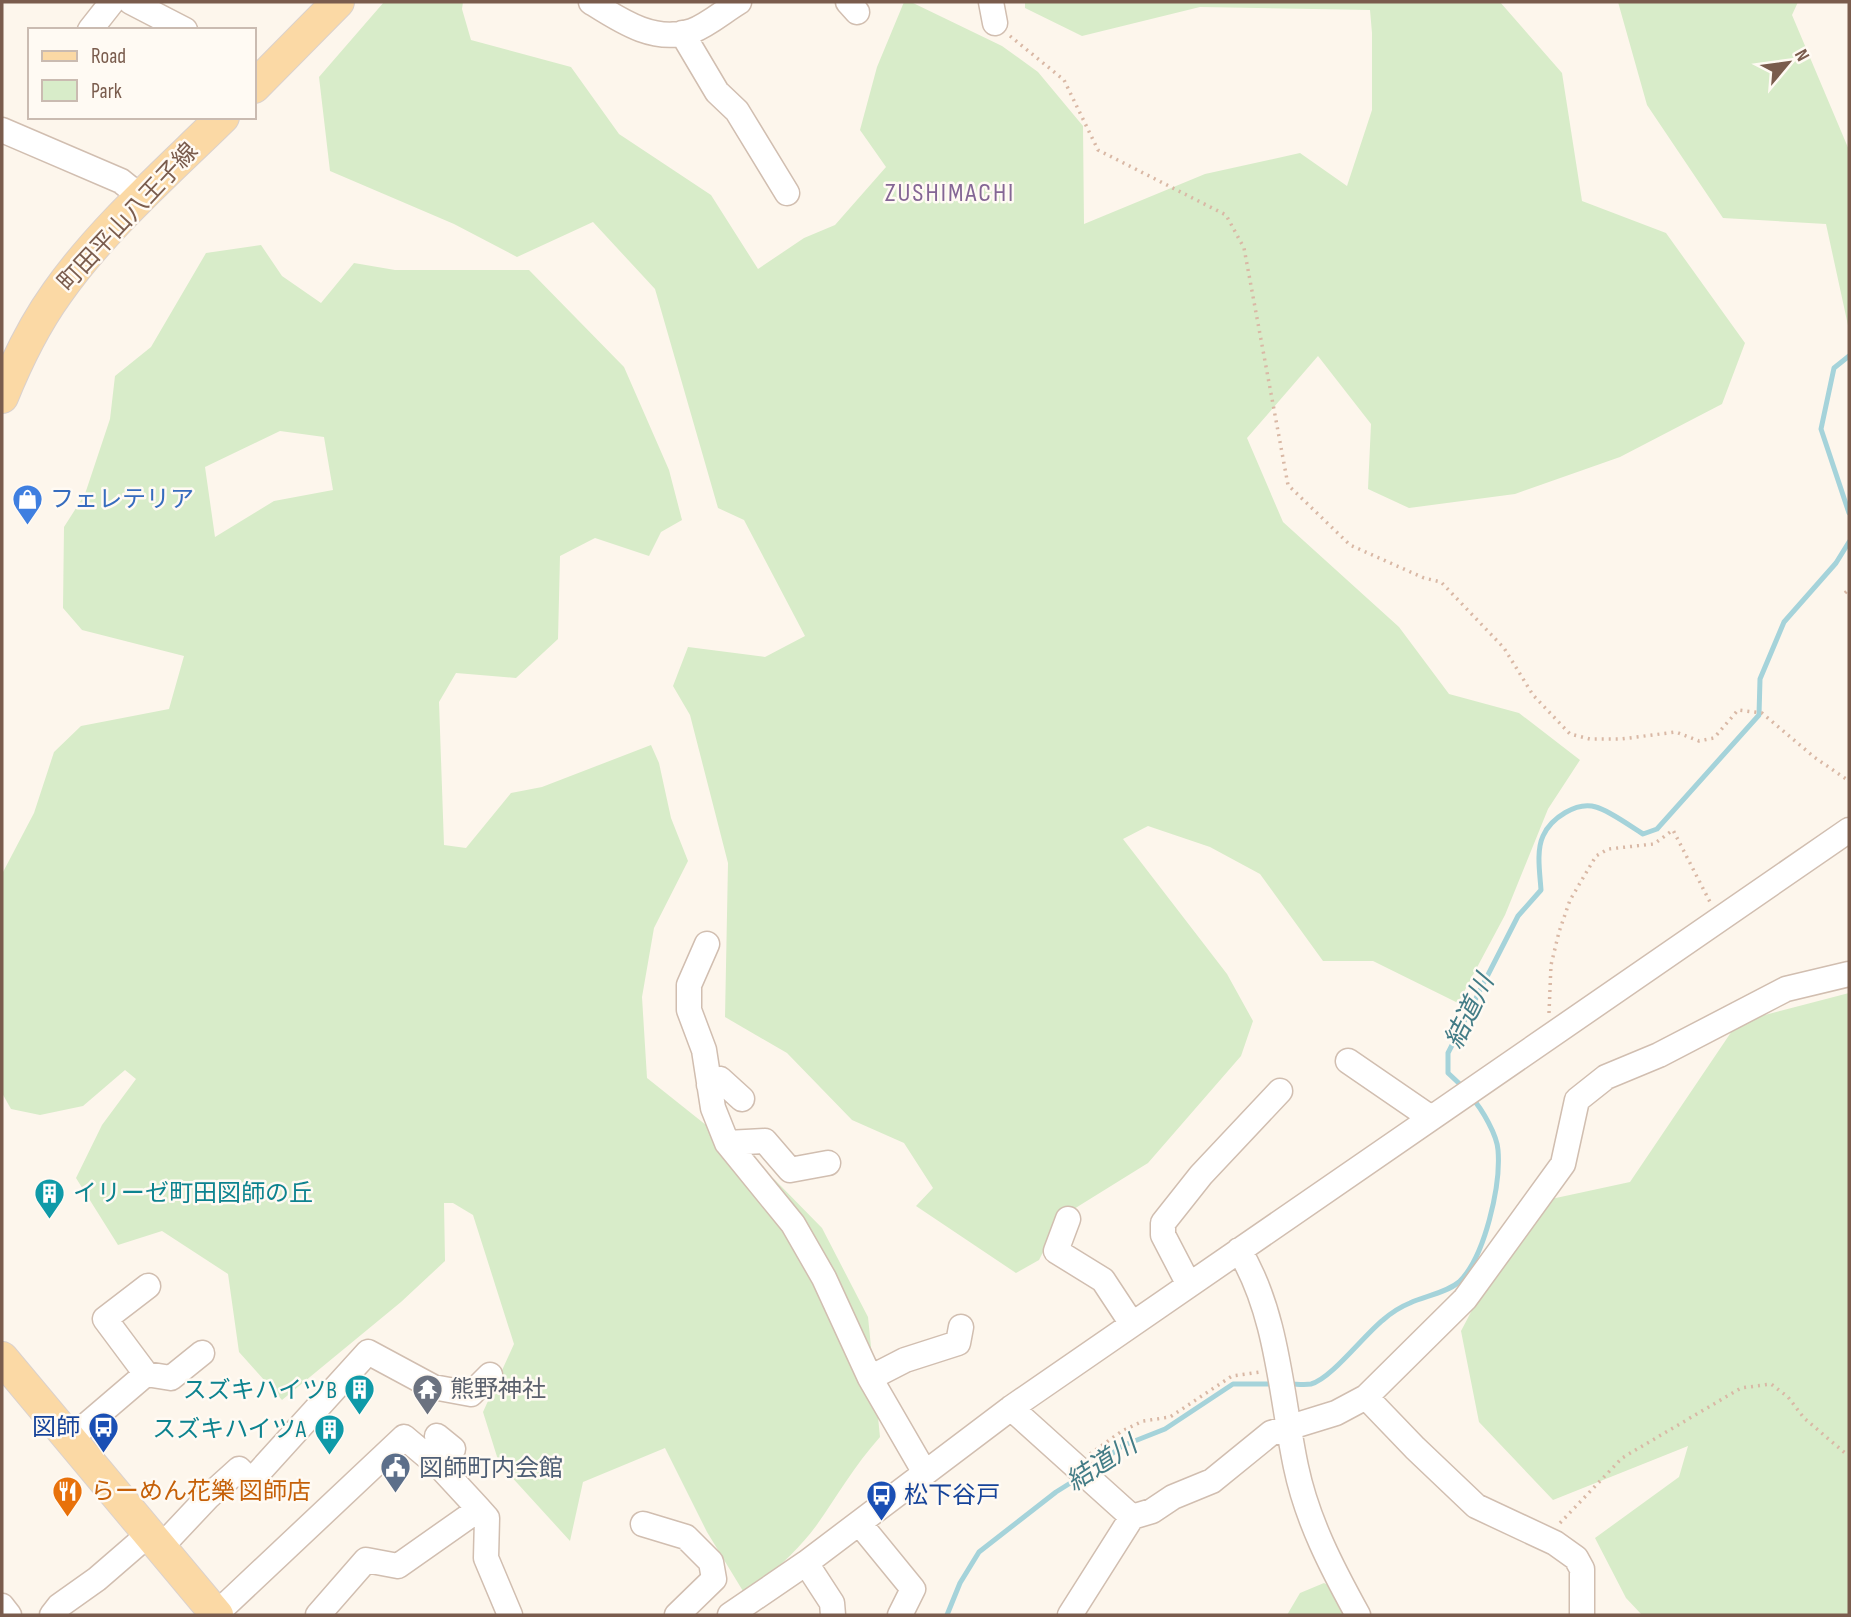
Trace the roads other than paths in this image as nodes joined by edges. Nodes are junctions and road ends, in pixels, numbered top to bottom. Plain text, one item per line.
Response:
1 (591, 2) edge
2 (739, 2) edge
3 (129, 3) edge
4 (322, 8) edge
5 (93, 28) edge
6 (180, 28) edge
7 (682, 33) junction
8 (256, 85) edge
9 (221, 119) edge
10 (2, 131) edge
11 (787, 193) dead end
12 (142, 198) junction
13 (2, 397) edge
14 (1849, 830) edge
15 (707, 944) dead end
16 (1849, 974) edge
17 (1349, 1061) dead end
18 (704, 1087) junction
19 (1280, 1091) dead end
20 (742, 1099) dead end
21 (1431, 1118) junction
22 (727, 1143) junction
23 (828, 1163) dead end
24 (1068, 1219) dead end
25 (1239, 1251) junction
26 (1189, 1285) junction
27 (148, 1286) dead end
28 (1132, 1324) junction
29 (961, 1327) dead end
30 (202, 1353) dead end
31 (4, 1365) edge
32 (146, 1374) junction
33 (490, 1375) dead end
34 (870, 1378) junction
35 (1366, 1397) junction
36 (1011, 1408) junction
37 (1289, 1427) junction
38 (436, 1436) dead end
39 (70, 1439) junction
40 (437, 1465) junction
41 (925, 1473) junction
42 (479, 1509) junction
43 (1132, 1517) junction
44 (859, 1523) junction
45 (643, 1524) dead end
46 (155, 1541) junction
47 (806, 1563) junction
48 (2, 1606) edge
49 (213, 1614) edge
50 (9, 1615) edge
51 (52, 1615) edge
52 (318, 1615) edge
53 (510, 1615) edge
54 (677, 1615) edge
55 (730, 1615) edge
56 (833, 1615) edge
57 (900, 1615) edge
58 (1070, 1615) edge
59 (1358, 1615) edge
60 (1583, 1615) edge

1 - 7 street
2 - 7 street
3 - 5 street
3 - 6 street
4 - 8 main road
7 - 11 street
9 - 12 main road, 町田平山八王子線
10 - 12 street
12 - 13 main road, 町田平山八王子線
14 - 21 street
15 - 18 street
16 - 35 street
17 - 21 street
18 - 20 street
18 - 22 street
19 - 26 street
21 - 25 street
22 - 23 street
22 - 34 street
24 - 28 street
25 - 26 street
25 - 37 street
26 - 28 street
27 - 32 street
28 - 36 street
29 - 34 street
30 - 32 street
31 - 39 main road
32 - 39 street
33 - 46 street
34 - 41 street
35 - 37 street
35 - 60 street
36 - 41 street
36 - 43 street
37 - 43 street
37 - 59 street
38 - 40 street
39 - 46 main road
40 - 42 street
40 - 49 street
41 - 44 street
42 - 52 street
42 - 53 street
43 - 58 street
44 - 47 street
44 - 57 street
45 - 54 street
46 - 49 main road
46 - 51 street
47 - 55 street
47 - 56 street
48 - 50 street

